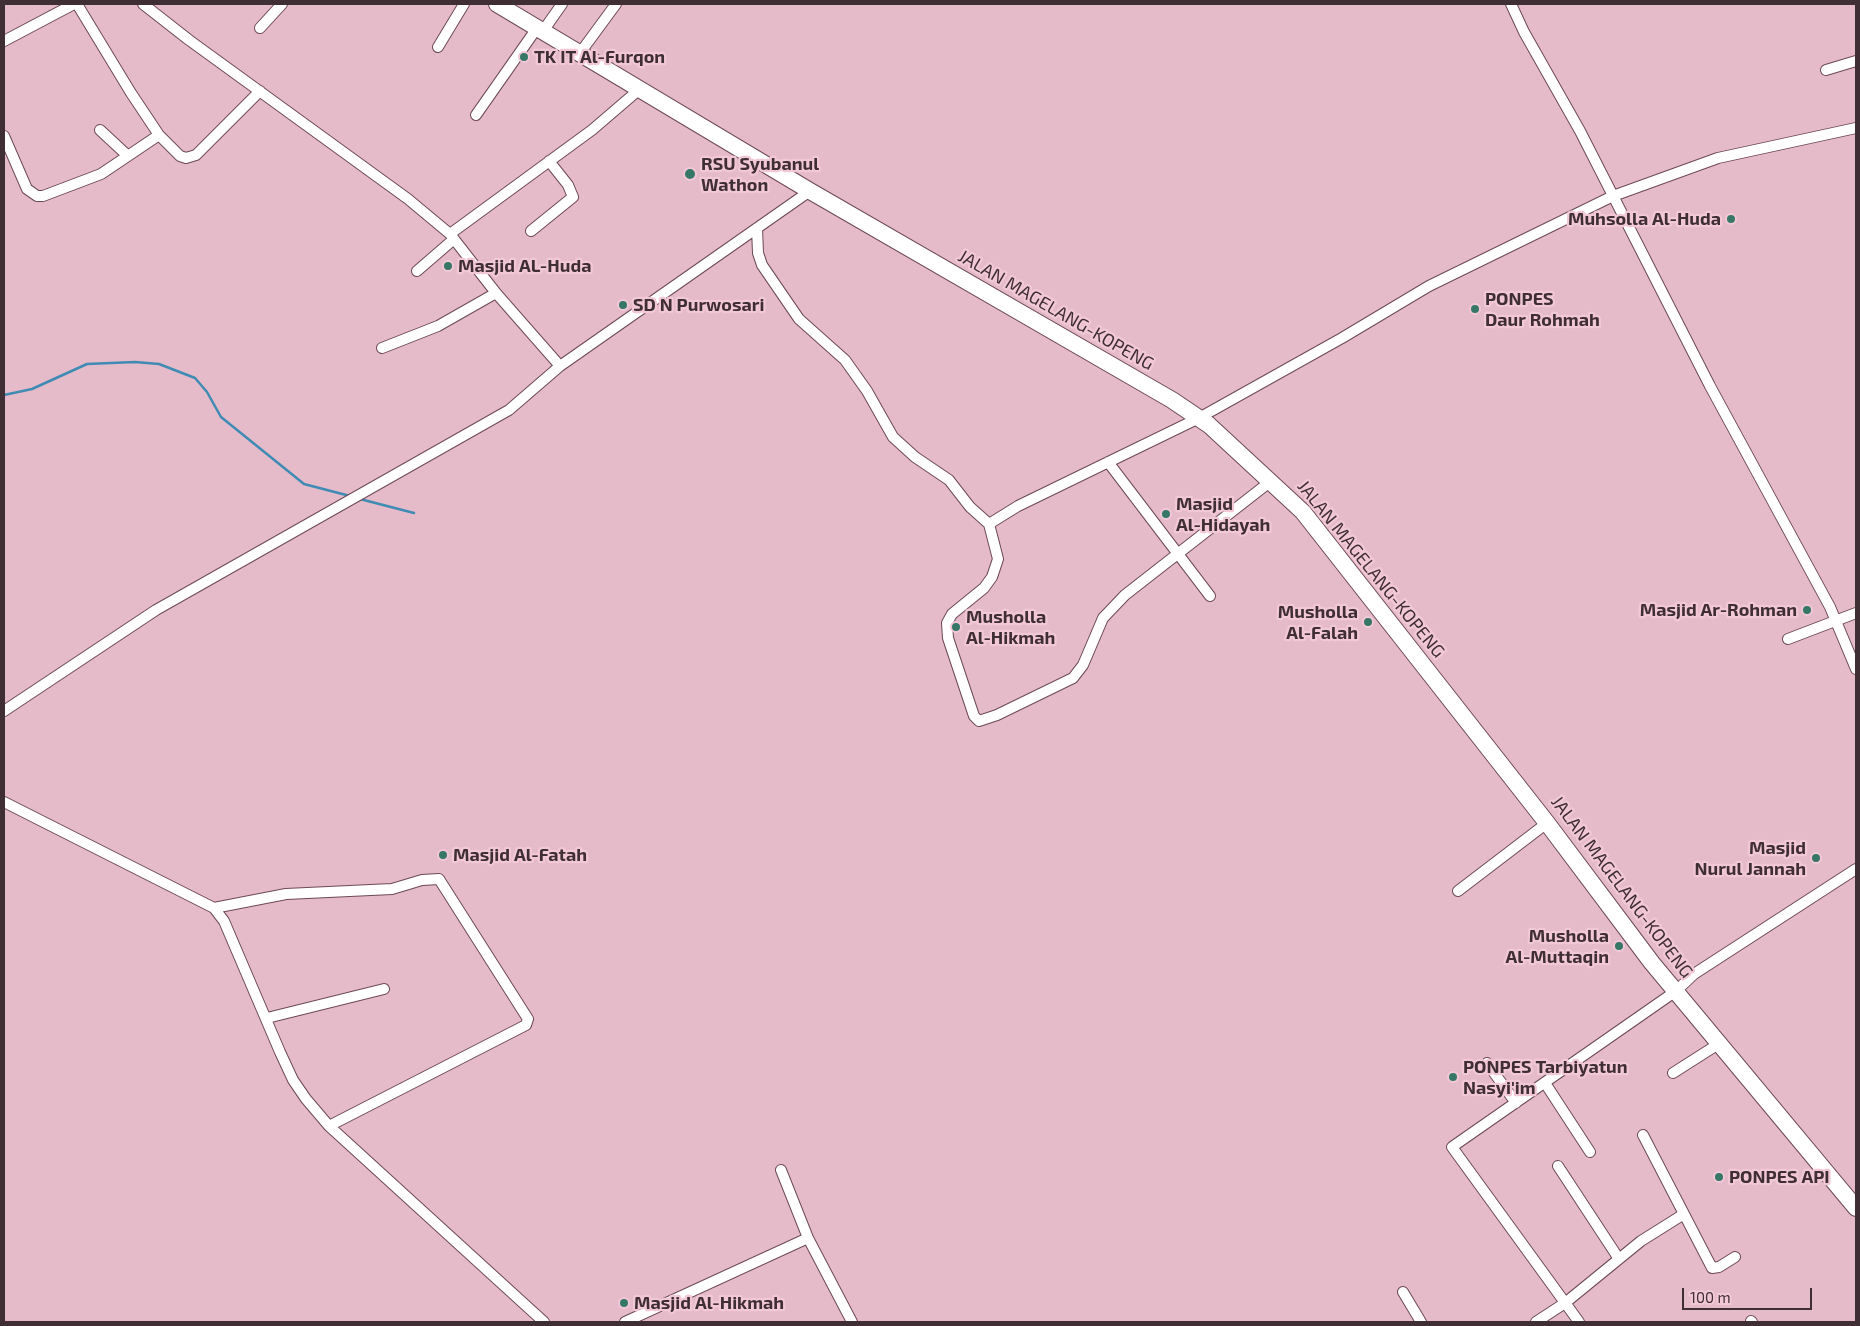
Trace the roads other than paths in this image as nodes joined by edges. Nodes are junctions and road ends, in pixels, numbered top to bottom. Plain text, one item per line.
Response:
1 (76, 4) edge
2 (143, 4) edge
3 (282, 4) edge
4 (464, 4) edge
5 (497, 4) edge
6 (562, 4) edge
7 (616, 4) edge
8 (1512, 4) edge
9 (260, 28) dead end
10 (540, 29) junction
11 (4, 41) edge
12 (438, 47) dead end
13 (580, 53) junction
14 (1856, 61) edge
15 (1826, 70) dead end
16 (641, 88) junction
17 (260, 92) junction
18 (476, 115) dead end
19 (1856, 128) edge
20 (100, 130) dead end
21 (159, 135) junction
22 (4, 136) edge
23 (128, 156) junction
24 (549, 161) junction
25 (810, 191) junction
26 (1613, 196) junction
27 (757, 228) junction
28 (531, 231) dead end
29 (452, 237) junction
30 (416, 271) dead end
31 (496, 293) junction
32 (382, 348) dead end
33 (560, 366) junction
34 (1199, 418) junction
35 (1108, 462) junction
36 (1271, 481) junction
37 (989, 524) junction
38 (1177, 555) junction
39 (1210, 596) dead end
40 (1856, 613) edge
41 (1836, 621) junction
42 (1788, 639) dead end
43 (1856, 669) edge
44 (4, 711) edge
45 (4, 802) edge
46 (1548, 823) junction
47 (1856, 869) edge
48 (1458, 891) dead end
49 (214, 908) junction
50 (384, 989) dead end
51 (1676, 991) junction
52 (267, 1018) junction
53 (1720, 1043) junction
54 (1488, 1063) dead end
55 (1673, 1073) dead end
56 (1545, 1083) junction
57 (1516, 1103) junction
58 (330, 1126) junction
59 (1643, 1135) dead end
60 (1590, 1152) dead end
61 (1558, 1166) dead end
62 (781, 1170) dead end
63 (1856, 1208) edge
64 (1684, 1214) junction
65 (808, 1238) junction
66 (1736, 1257) dead end
67 (1620, 1259) junction
68 (1403, 1292) dead end
69 (1565, 1303) junction
70 (544, 1322) edge
71 (625, 1322) edge
72 (852, 1322) edge
73 (1421, 1322) edge
74 (1536, 1322) edge
75 (1579, 1322) edge

1 - 11 street
1 - 21 street
2 - 17 street
3 - 9 street
4 - 12 street
5 - 10 main road, JALAN MAGELANG-KOPENG
6 - 10 street
7 - 13 street
8 - 26 street
10 - 13 main road, JALAN MAGELANG-KOPENG
10 - 18 street
13 - 16 main road, JALAN MAGELANG-KOPENG
14 - 15 street
16 - 24 street
16 - 25 main road, JALAN MAGELANG-KOPENG
17 - 21 street
17 - 29 street
19 - 26 street
20 - 23 street
21 - 23 street
22 - 23 street
24 - 28 street
24 - 29 street
25 - 27 street
25 - 34 main road, JALAN MAGELANG-KOPENG
26 - 34 street
26 - 41 street
27 - 33 street
27 - 37 street
29 - 30 street
29 - 31 street
31 - 32 street
31 - 33 street
33 - 44 street
34 - 35 street
34 - 36 main road, JALAN MAGELANG-KOPENG
35 - 37 street
35 - 38 street
36 - 38 street
36 - 46 main road, JALAN MAGELANG-KOPENG
37 - 38 street
38 - 39 street
40 - 41 street
41 - 42 street
41 - 43 street
45 - 49 street
46 - 48 street
46 - 51 main road, JALAN MAGELANG-KOPENG
47 - 51 street
49 - 52 street
49 - 58 street
50 - 52 street
51 - 53 main road, JALAN MAGELANG-KOPENG
51 - 56 street
52 - 58 street
53 - 55 street
53 - 63 main road, JALAN MAGELANG-KOPENG
54 - 57 street
56 - 57 street
56 - 60 street
57 - 69 street
58 - 70 street
59 - 64 street
61 - 67 street
62 - 65 street
64 - 66 street
64 - 67 street
65 - 71 street
65 - 72 street
67 - 69 street
68 - 73 street
69 - 74 street
69 - 75 street

